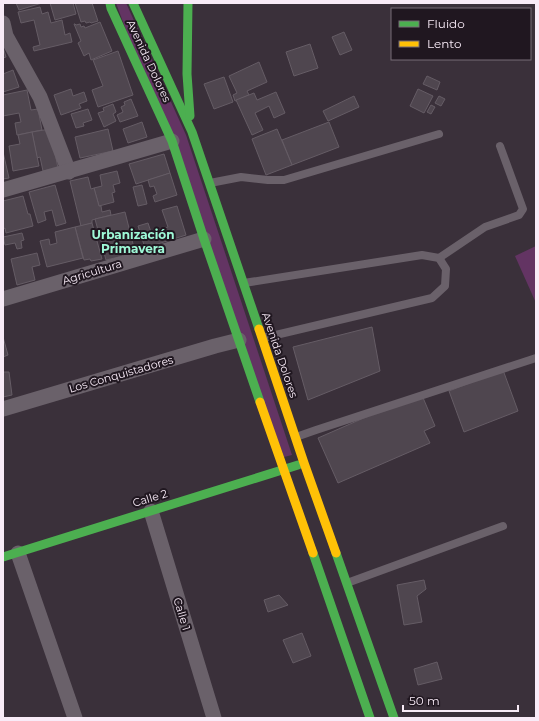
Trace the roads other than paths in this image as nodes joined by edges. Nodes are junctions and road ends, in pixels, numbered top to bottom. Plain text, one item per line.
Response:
1 (110, 3) edge
2 (133, 3) edge
3 (188, 3) edge
4 (3, 23) edge
5 (192, 132) junction
6 (439, 134) dead end
7 (172, 141) junction
8 (500, 146) dead end
9 (69, 172) junction
10 (209, 183) junction
11 (3, 190) edge
12 (204, 239) junction
13 (439, 258) junction
14 (243, 283) junction
15 (3, 299) edge
16 (262, 338) junction
17 (239, 340) junction
18 (536, 358) edge
19 (3, 409) edge
20 (295, 437) junction
21 (304, 464) junction
22 (284, 470) junction
23 (151, 511) junction
24 (503, 526) dead end
25 (18, 553) junction
26 (3, 557) edge
27 (347, 584) junction
28 (75, 718) edge
29 (214, 718) edge
30 (370, 718) edge
31 (394, 718) edge

1 - 7 main road, Avenida Dolores
2 - 5 main road, Avenida Dolores
3 - 5 main road
4 - 9 street
5 - 10 main road, Avenida Dolores
6 - 10 lane
7 - 9 street
7 - 12 main road, Avenida Dolores
8 - 13 lane
9 - 11 street
10 - 14 main road, Avenida Dolores
12 - 15 street, Agricultura
12 - 17 main road, Avenida Dolores
13 - 14 lane
13 - 16 lane
14 - 16 main road, Avenida Dolores
16 - 20 main road, Avenida Dolores
17 - 19 street, Los Conquistadores
17 - 22 main road, Avenida Dolores
18 - 20 lane
20 - 21 main road, Avenida Dolores
21 - 22 main road, Calle 2
21 - 27 main road, Avenida Dolores
22 - 23 main road, Calle 2
22 - 30 main road, Avenida Dolores
23 - 25 main road, Calle 2
23 - 29 street, Calle 1
24 - 27 lane
25 - 26 main road, Calle 2
25 - 28 street
27 - 31 main road, Avenida Dolores

